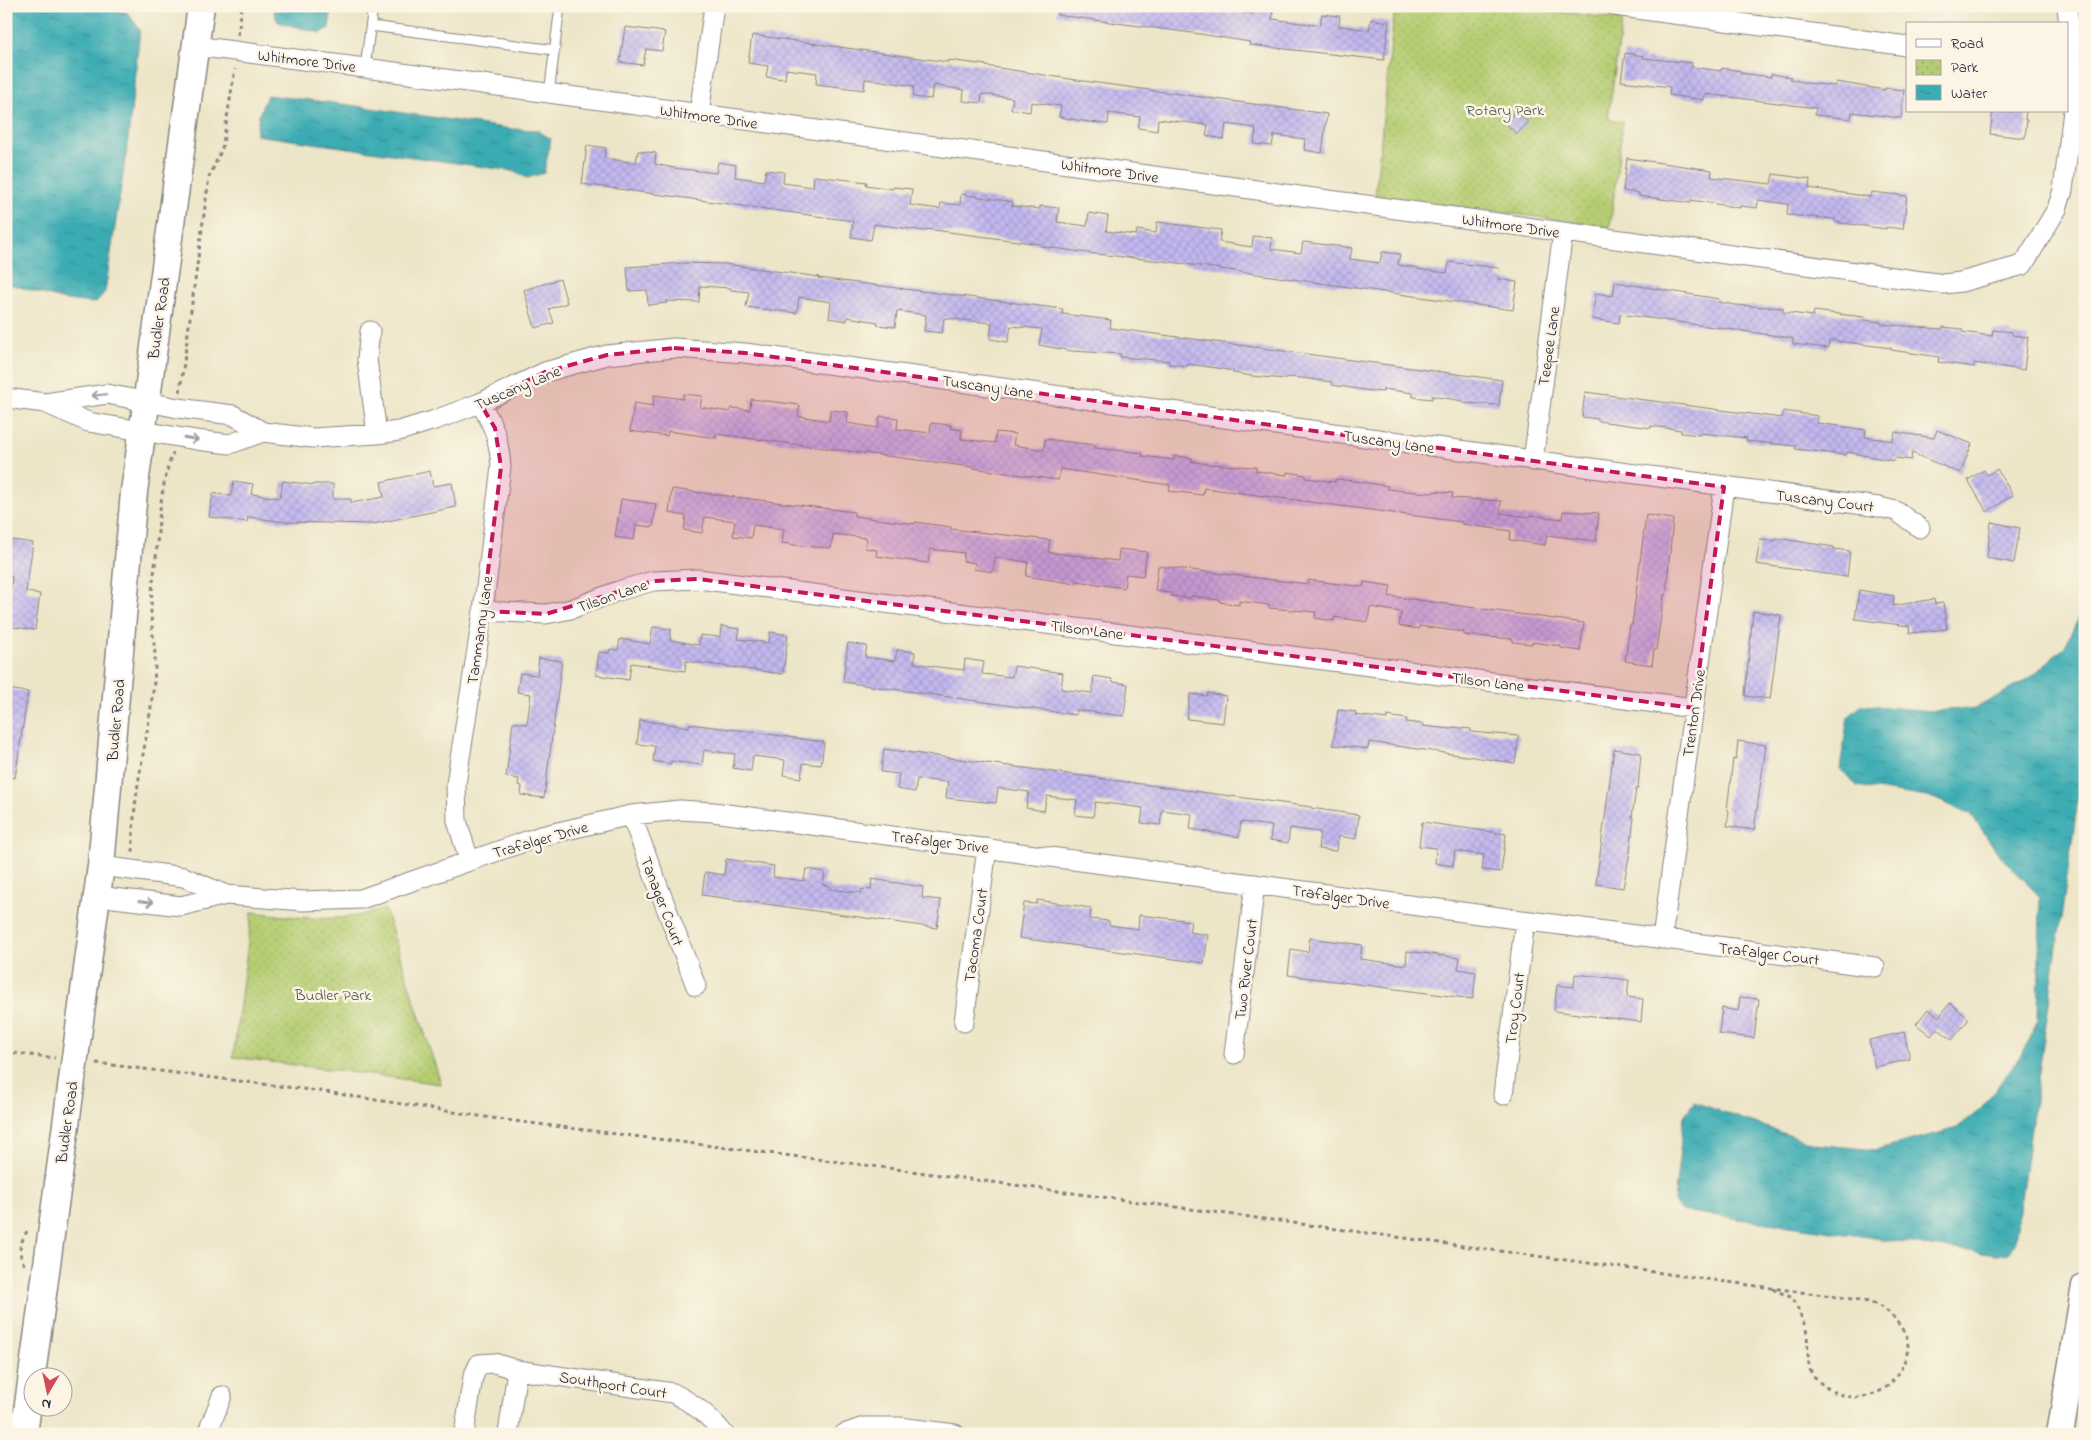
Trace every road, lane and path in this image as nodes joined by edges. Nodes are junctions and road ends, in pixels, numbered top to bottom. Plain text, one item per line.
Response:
1 (201, 6) edge
2 (242, 6) edge
3 (373, 6) edge
4 (560, 6) edge
5 (714, 6) edge
6 (1615, 6) edge
7 (2067, 6) edge
8 (2068, 22) edge
9 (371, 26) junction
10 (2068, 26) edge
11 (195, 46) junction
12 (1906, 46) edge
13 (555, 50) junction
14 (237, 52) junction
15 (2070, 66) edge
16 (365, 68) junction
17 (549, 94) junction
18 (699, 114) junction
19 (1563, 232) junction
20 (370, 331) dead end
21 (6, 398) edge
22 (147, 402) junction
23 (45, 403) junction
24 (480, 403) junction
25 (178, 408) junction
26 (143, 431) junction
27 (263, 432) junction
28 (377, 434) junction
29 (174, 436) junction
30 (1533, 461) junction
31 (1724, 487) junction
32 (1920, 528) dead end
33 (483, 611) junction
34 (1694, 708) junction
35 (631, 815) junction
36 (987, 848) junction
37 (469, 860) junction
38 (101, 866) junction
39 (131, 870) junction
40 (1255, 884) junction
41 (226, 895) junction
42 (97, 896) junction
43 (1525, 921) junction
44 (1662, 940) junction
45 (1875, 968) dead end
46 (696, 986) dead end
47 (964, 1022) dead end
48 (6, 1052) edge
49 (1234, 1054) dead end
50 (65, 1060) junction
51 (1503, 1095) dead end
52 (2085, 1286) edge
53 (1770, 1288) junction
54 (517, 1370) junction
55 (222, 1396) dead end
56 (24, 1434) edge
57 (207, 1434) edge
58 (464, 1434) edge
59 (508, 1434) edge
60 (724, 1434) edge
61 (844, 1434) edge
62 (955, 1434) edge
63 (2060, 1434) edge

1 - 11 street, Budler Road
2 - 14 path
3 - 9 lane
4 - 13 lane
5 - 18 street
6 - 12 street
7 - 8 street
9 - 13 lane
9 - 16 lane
10 - 15 street
11 - 14 street, Whitmore Drive
11 - 22 street, Budler Road
13 - 17 lane
14 - 16 street, Whitmore Drive
14 - 25 path
15 - 19 street, Whitmore Drive
16 - 17 street, Whitmore Drive
17 - 18 street, Whitmore Drive
18 - 19 street, Whitmore Drive
19 - 30 street, Teepee Lane
20 - 28 street
21 - 23 street
22 -> 23 street, Tuscany Lane
22 - 25 street, Tuscany Lane
22 - 26 street, Budler Road
23 - 26 street, Tuscany Lane
24 - 28 street, Tuscany Lane
24 - 30 street, Tuscany Lane
24 - 33 street, Tammanny Lane
25 - 27 street, Tuscany Lane
26 - 29 street, Tuscany Lane
26 - 38 street, Budler Road
27 - 28 street, Tuscany Lane
29 -> 27 street, Tuscany Lane
29 - 39 path
30 - 31 street, Tuscany Lane
31 - 32 street, Tuscany Court
31 - 34 street, Trenton Drive
33 - 34 street, Tilson Lane
33 - 37 street, Tammanny Lane
34 - 44 street, Trenton Drive
35 - 36 street, Trafalger Drive
35 - 37 street, Trafalger Drive
35 - 46 street, Tanager Court
36 - 40 street, Trafalger Drive
36 - 47 street, Tacoma Court
37 - 41 street, Trafalger Drive
38 - 39 street, Trafalger Drive
38 - 42 street, Budler Road
39 - 41 street, Trafalger Drive
40 - 43 street, Trafalger Drive
40 - 49 street, Two River Court
42 -> 41 street, Trafalger Drive
42 - 50 street, Budler Road
43 - 44 street, Trafalger Drive
43 - 51 street, Troy Court
44 - 45 street, Trafalger Court
48 - 50 path
50 - 53 path
50 - 56 street, Budler Road
52 - 63 street
53 - 53 path
54 - 58 street, Southport Court
54 - 59 street
54 - 60 street, Southport Court
55 - 57 street
61 - 62 street

